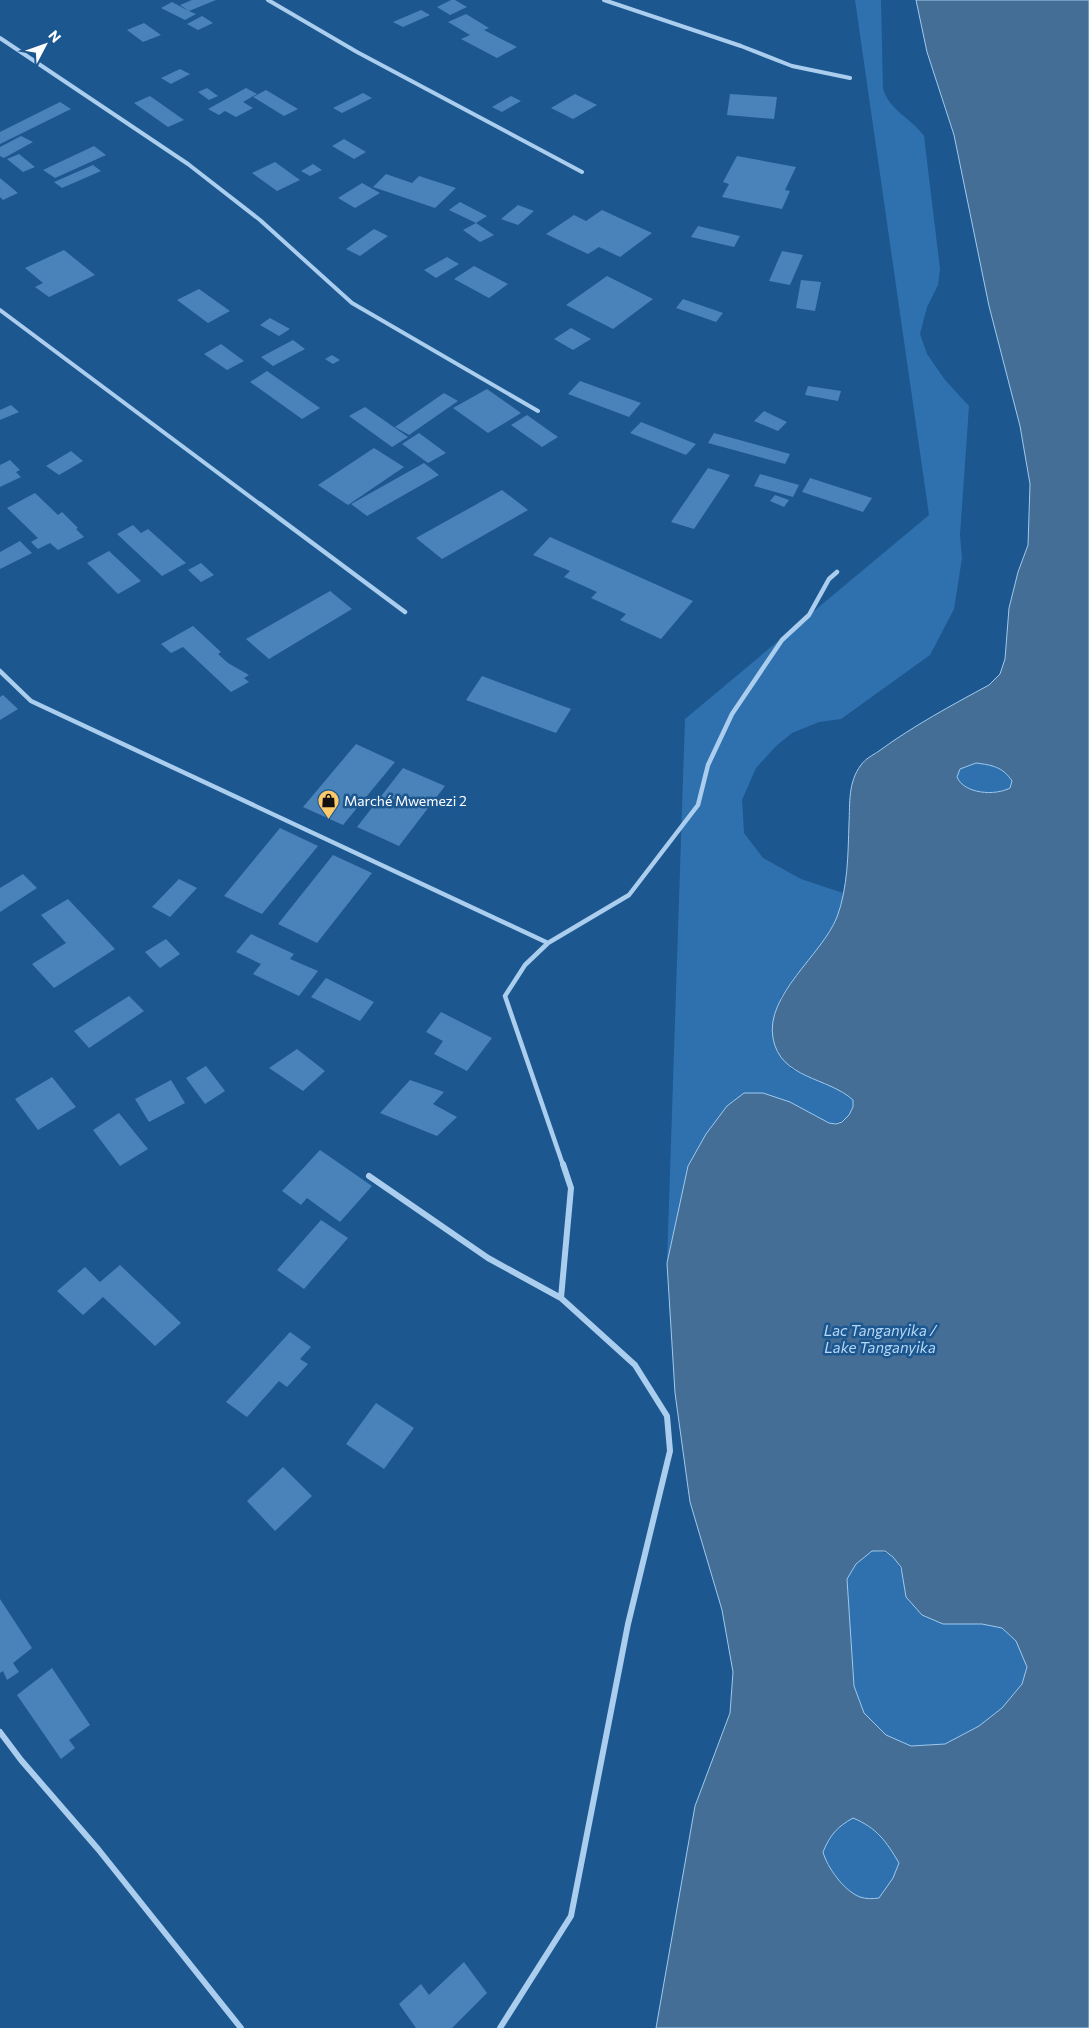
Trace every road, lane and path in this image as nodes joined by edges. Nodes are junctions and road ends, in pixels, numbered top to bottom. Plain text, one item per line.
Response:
1 (268, 0) edge
2 (604, 0) edge
3 (0, 38) edge
4 (850, 78) dead end
5 (582, 172) dead end
6 (0, 310) edge
7 (538, 411) dead end
8 (837, 572) dead end
9 (405, 612) dead end
10 (0, 671) edge
11 (548, 943) junction
12 (369, 1176) dead end
13 (560, 1298) junction
14 (0, 1732) edge
15 (241, 2028) edge
16 (500, 2028) edge

1 - 5 street
2 - 4 street
3 - 7 street
6 - 9 street
8 - 11 street
10 - 11 street
11 - 13 street
12 - 13 street
13 - 16 street
14 - 15 street

